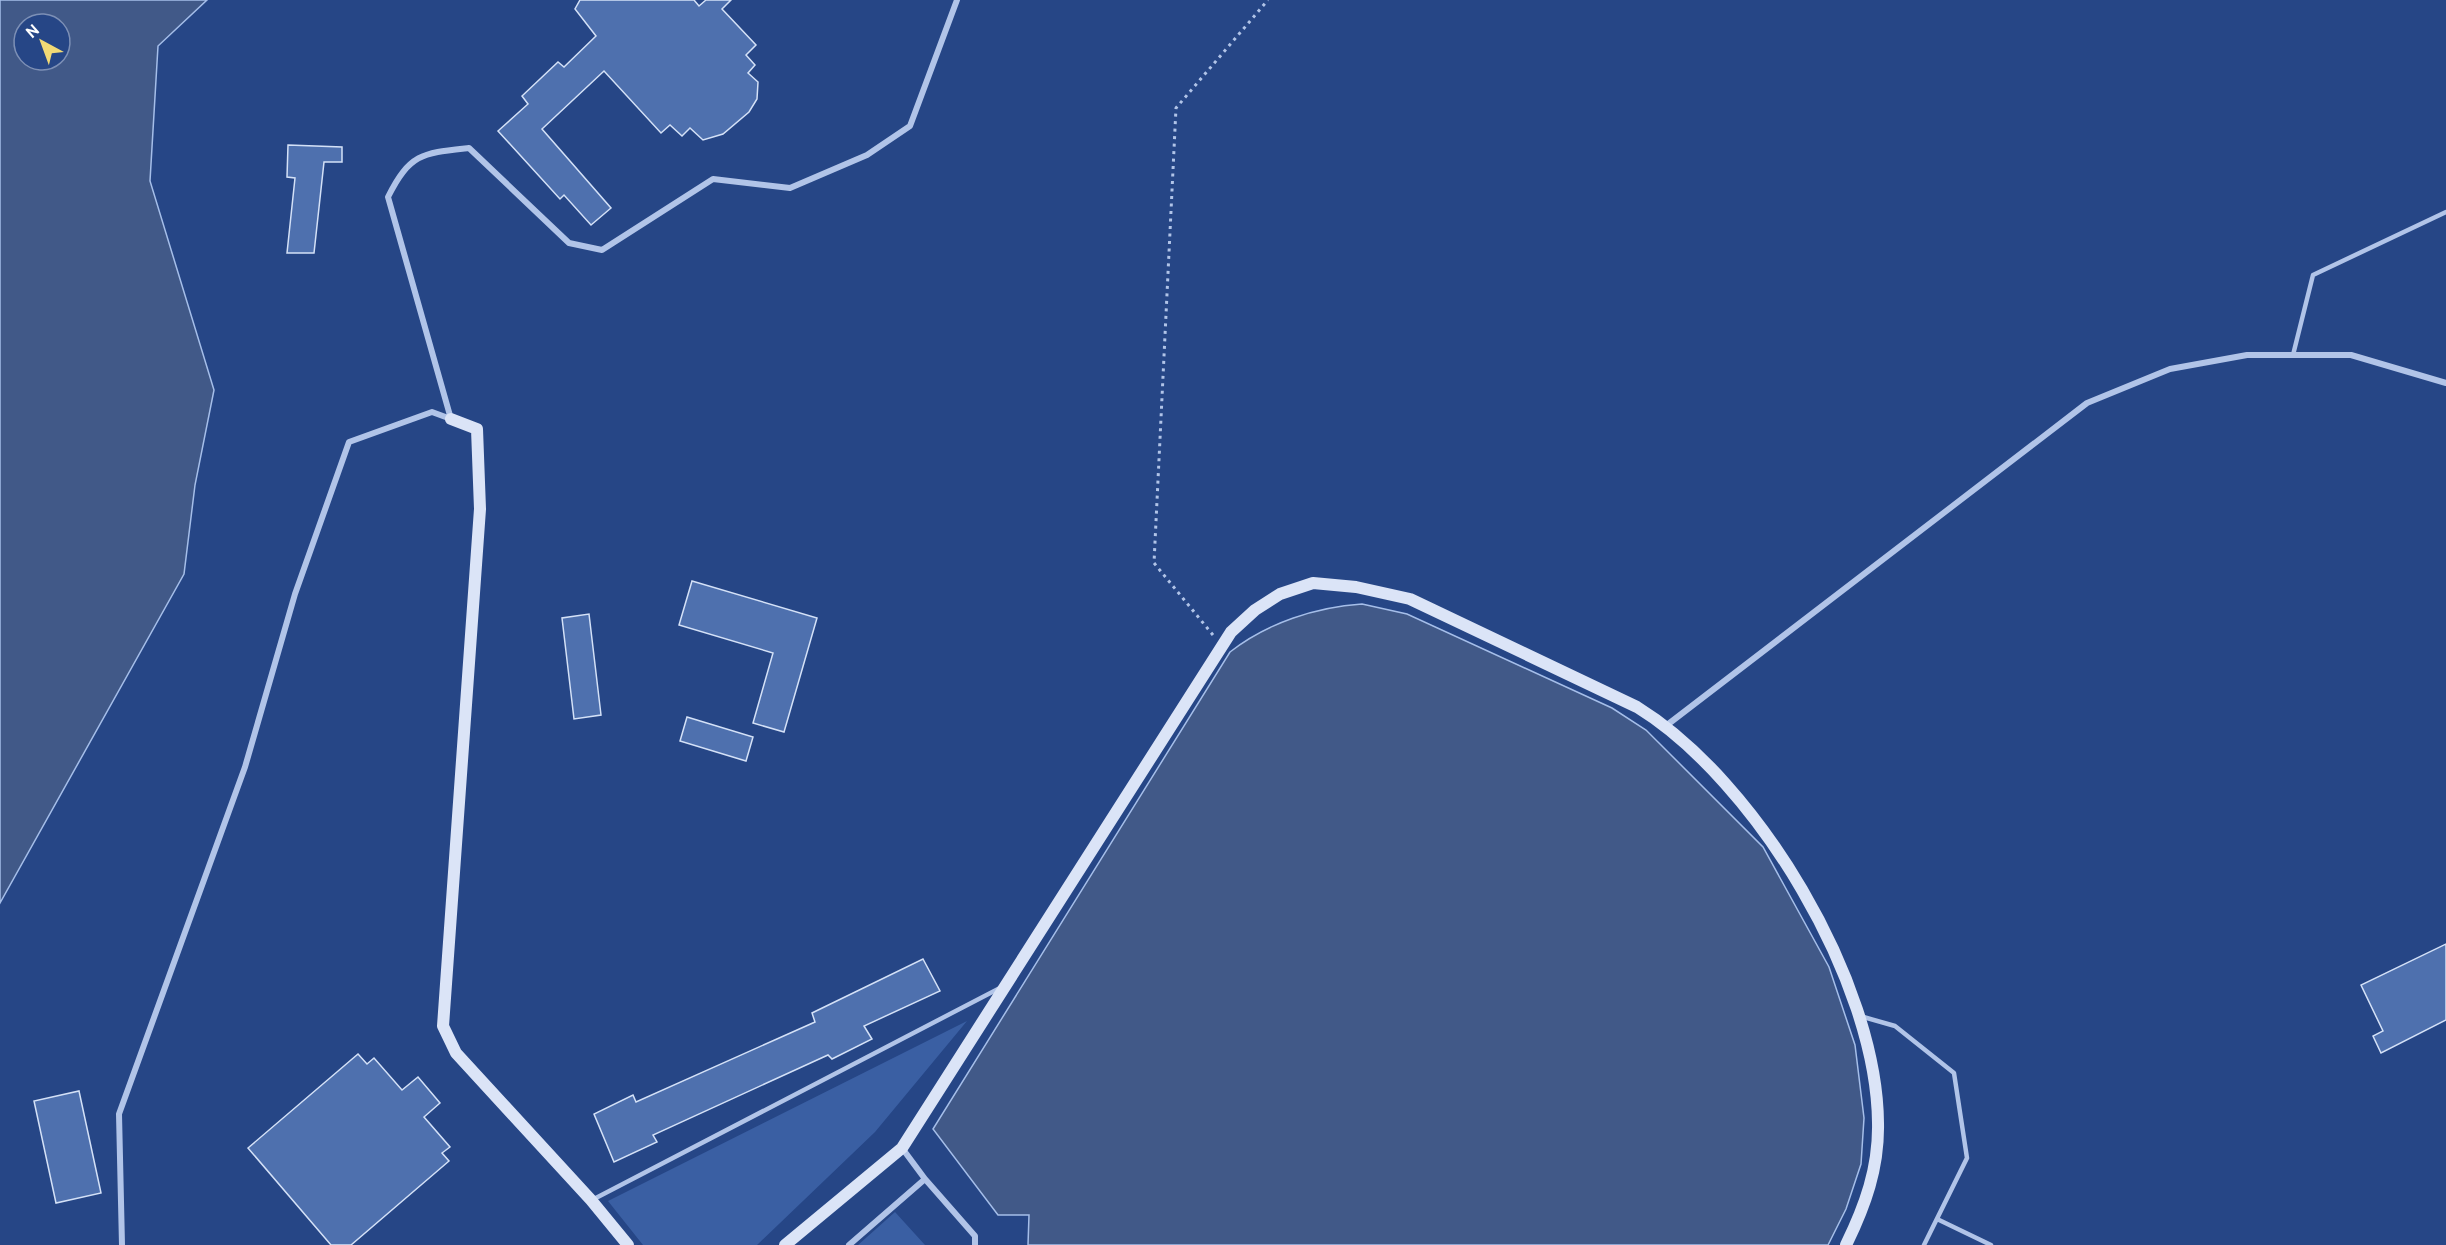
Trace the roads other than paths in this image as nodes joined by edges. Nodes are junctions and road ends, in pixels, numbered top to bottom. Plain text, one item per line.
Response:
1 (957, 0) edge
2 (2446, 212) edge
3 (2294, 355) junction
4 (2446, 383) edge
5 (451, 419) junction
6 (1667, 725) junction
7 (1008, 984) junction
8 (1859, 1016) junction
9 (902, 1148) junction
10 (925, 1179) junction
11 (591, 1200) junction
12 (1937, 1219) junction
13 (122, 1245) edge
14 (628, 1245) edge
15 (785, 1245) edge
16 (849, 1245) edge
17 (975, 1245) edge
18 (1846, 1245) edge
19 (1924, 1245) edge
20 (1990, 1245) edge

1 - 5 street
2 - 3 lane
3 - 4 street
3 - 6 street
5 - 11 street
5 - 13 street
6 - 7 street
6 - 8 street
7 - 9 street
7 - 11 lane
8 - 12 lane
8 - 18 street
9 - 10 street
9 - 15 street
10 - 16 street
10 - 17 street
11 - 14 street
12 - 19 lane
12 - 20 lane

